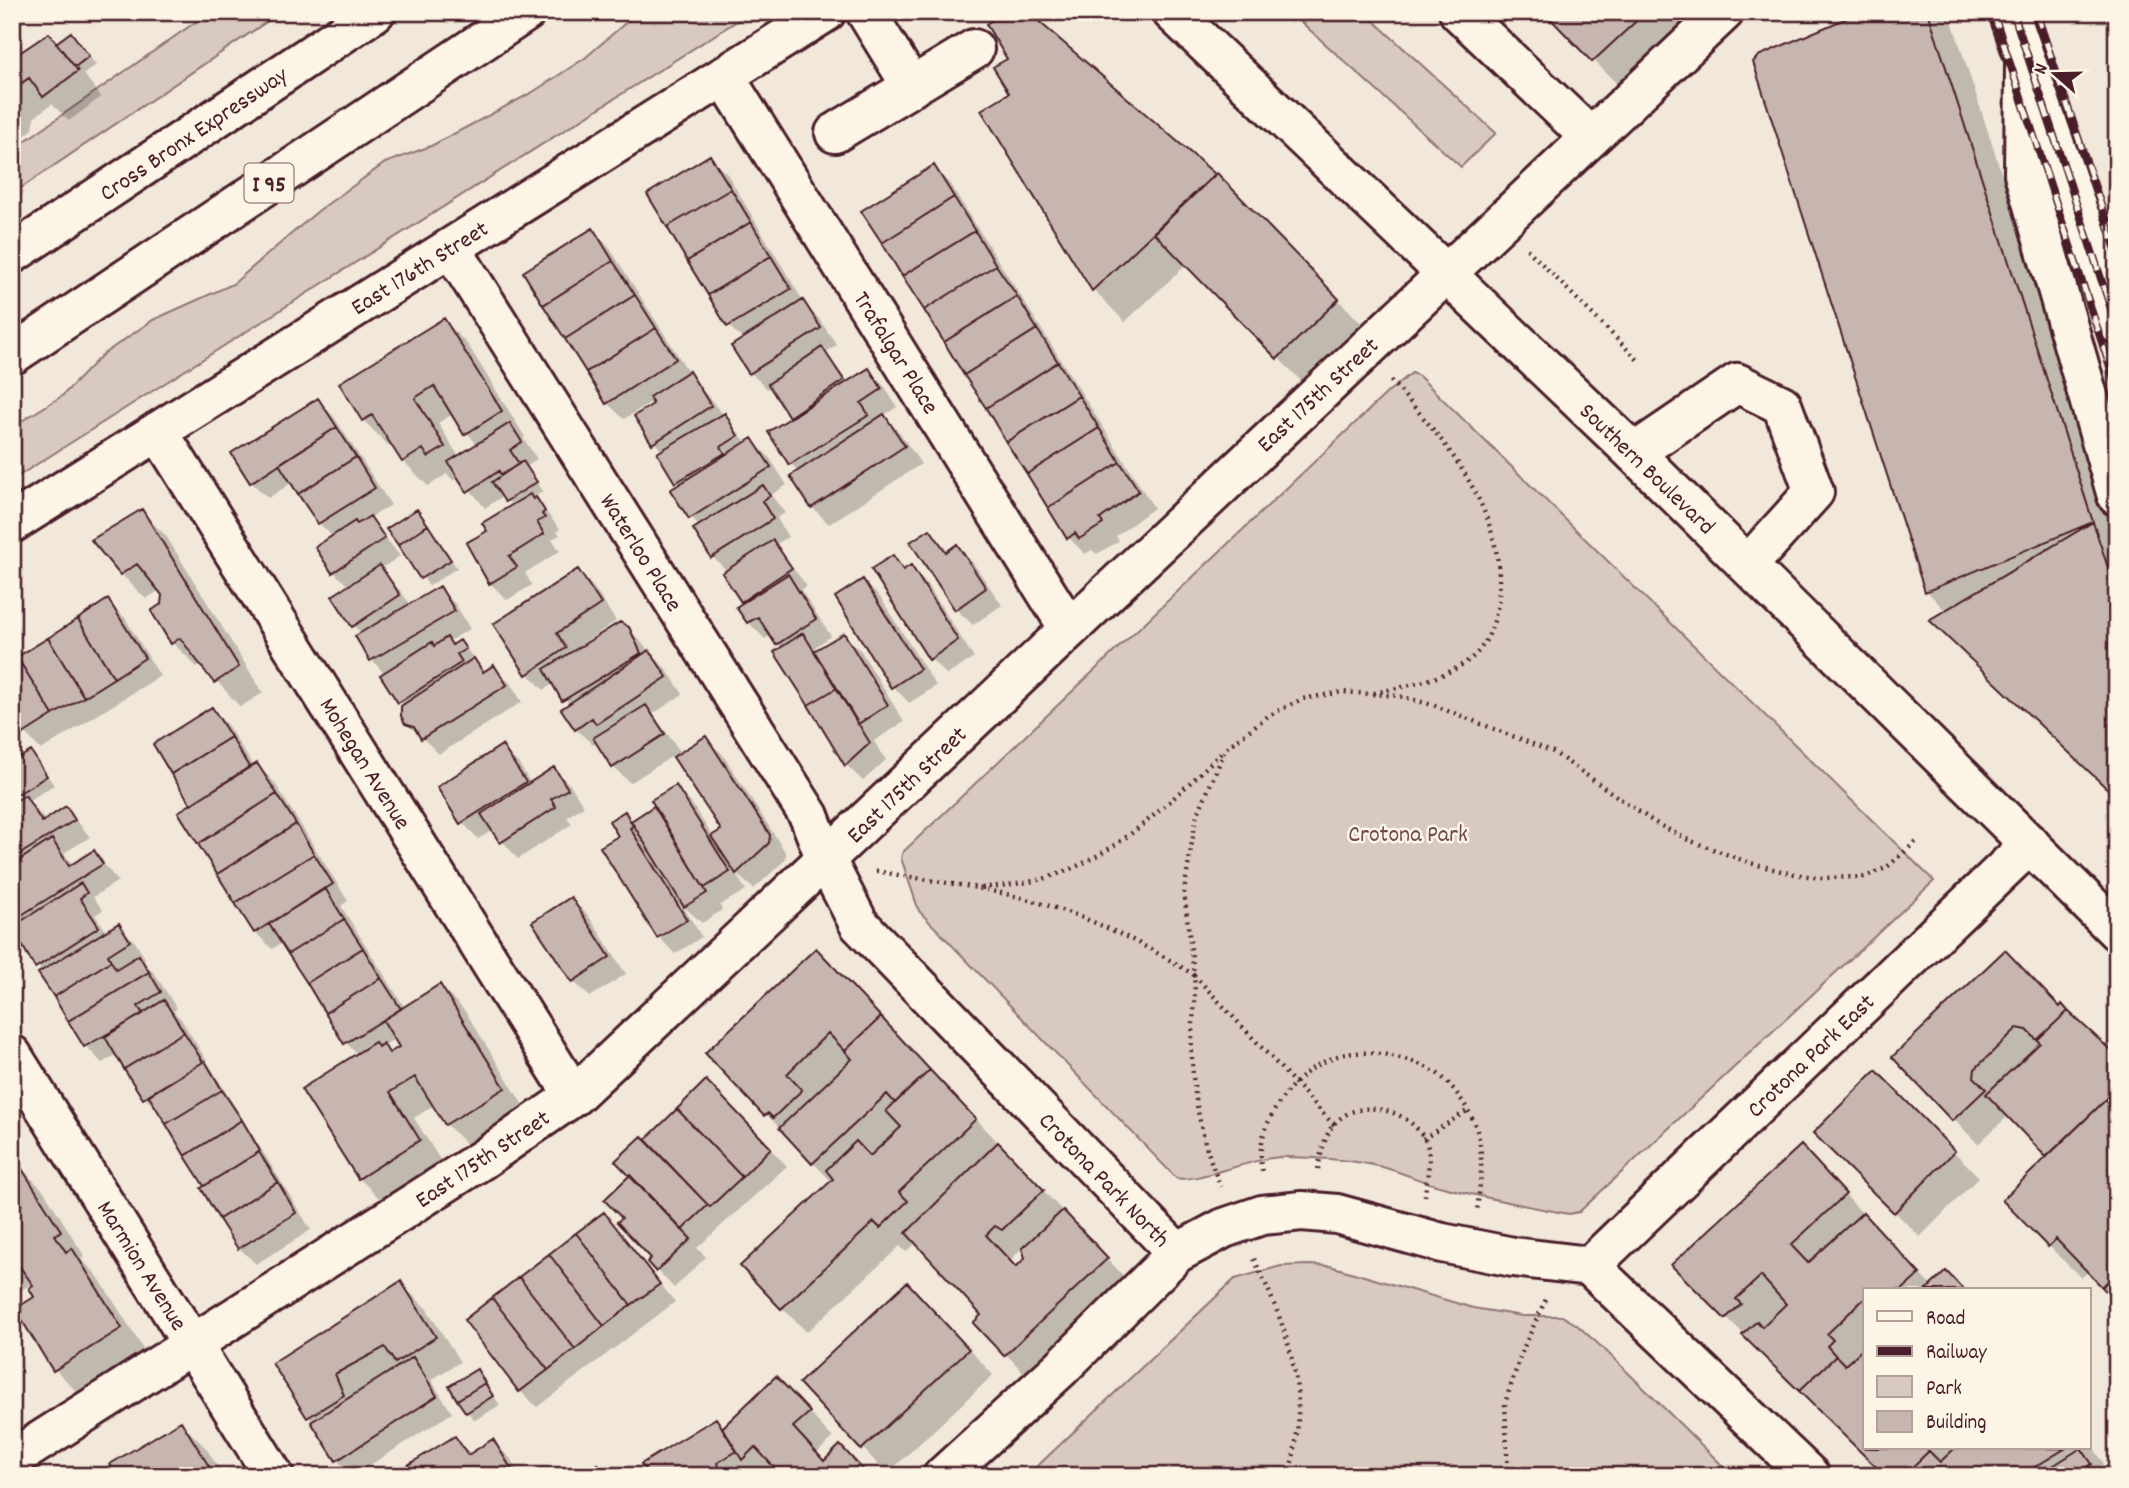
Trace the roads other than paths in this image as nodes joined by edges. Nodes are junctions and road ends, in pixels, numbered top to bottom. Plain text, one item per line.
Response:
1 (375, 12) edge
2 (526, 12) edge
3 (826, 12) edge
4 (866, 12) edge
5 (1172, 12) edge
6 (1460, 12) edge
7 (1724, 12) edge
8 (2009, 12) edge
9 (974, 49) dead end
10 (2025, 64) junction
11 (725, 76) junction
12 (912, 87) junction
13 (835, 133) dead end
14 (1589, 136) junction
15 (2024, 174) junction
16 (2080, 220) junction
17 (451, 248) junction
18 (2117, 252) edge
19 (12, 254) edge
20 (1446, 273) junction
21 (2117, 324) edge
22 (12, 355) edge
23 (158, 431) junction
24 (1634, 453) junction
25 (2117, 496) edge
26 (12, 523) edge
27 (1748, 565) junction
28 (1068, 627) junction
29 (2031, 844) junction
30 (826, 860) junction
31 (2117, 931) edge
32 (12, 1055) edge
33 (574, 1096) junction
34 (1177, 1254) junction
35 (1590, 1266) junction
36 (193, 1346) junction
37 (12, 1459) edge
38 (274, 1476) edge
39 (943, 1476) edge
40 (1810, 1476) edge

1 - 19 main road, Cross Bronx Expressway
2 - 22 main road, I 95
3 - 11 main road, East 176th Street
4 - 12 main road
5 - 20 main road, Southern Boulevard
6 - 14 main road
7 - 14 main road, East 175th Street
8 - 10 main road
9 - 12 main road
10 - 15 main road
10 - 16 main road
11 - 17 main road, East 176th Street
11 - 28 main road, Trafalgar Place
12 - 13 main road
14 - 20 main road, East 175th Street
15 - 16 main road
15 - 25 main road
16 - 18 main road
16 - 21 main road
17 - 23 main road, East 176th Street
17 - 30 main road, Waterloo Place
20 - 24 main road, Southern Boulevard
20 - 28 main road, East 175th Street
23 - 26 main road, East 176th Street
23 - 33 main road, Mohegan Avenue
24 - 27 main road, Southern Boulevard
24 - 27 main road
27 - 29 main road, Southern Boulevard
28 - 30 main road, East 175th Street
29 - 31 main road, Southern Boulevard
29 - 35 main road, Crotona Park East
30 - 33 main road, East 175th Street
30 - 34 main road, Crotona Park North
32 - 36 main road, Marmion Avenue
33 - 36 main road, East 175th Street
34 - 35 main road
34 - 39 main road, Crotona Park North
35 - 40 main road
36 - 37 main road, East 175th Street
36 - 38 main road, Marmion Avenue

